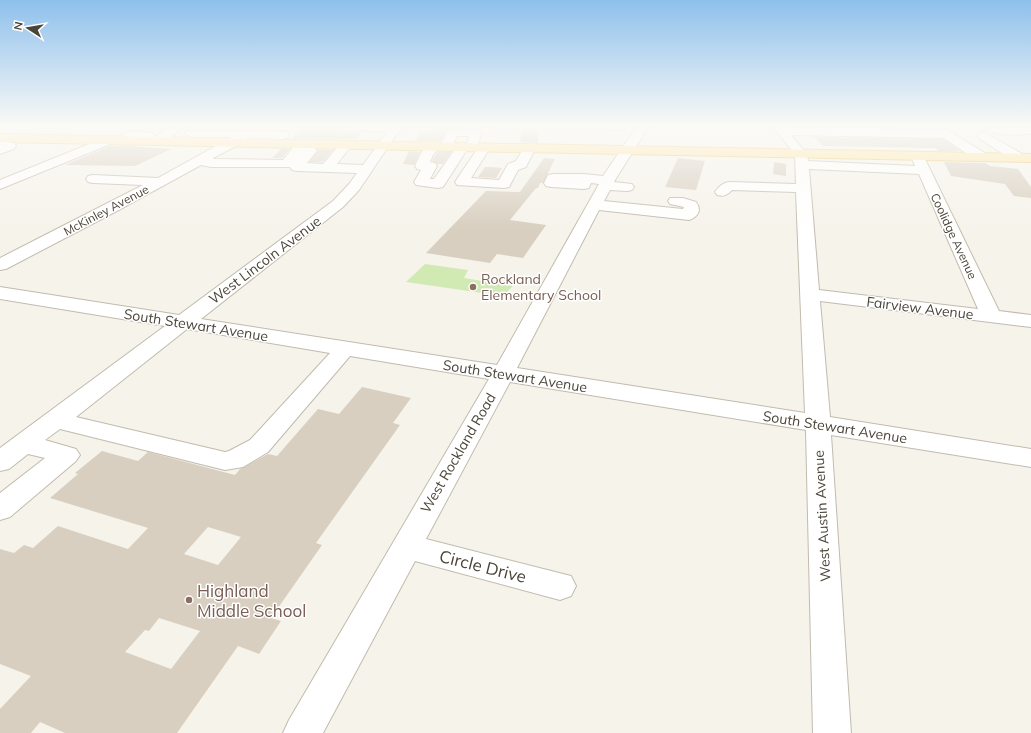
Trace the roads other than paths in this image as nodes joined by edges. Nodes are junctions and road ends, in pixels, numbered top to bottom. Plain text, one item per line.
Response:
1 (64, 160) edge
2 (290, 160) edge
3 (303, 160) edge
4 (333, 160) edge
5 (361, 160) edge
6 (373, 160) edge
7 (424, 160) edge
8 (461, 160) edge
9 (469, 160) edge
10 (509, 160) edge
11 (523, 160) edge
12 (625, 160) edge
13 (801, 160) edge
14 (804, 160) edge
15 (948, 160) edge
16 (199, 161) joint
17 (920, 163) junction
18 (513, 167) junction
19 (327, 168) junction
20 (552, 178) dead end
21 (93, 179) dead end
22 (160, 182) junction
23 (0, 185) edge
24 (627, 187) dead end
25 (803, 188) junction
26 (603, 190) junction
27 (722, 192) dead end
28 (675, 201) dead end
29 (0, 265) edge
30 (0, 293) edge
31 (809, 294) junction
32 (992, 317) junction
33 (1031, 321) edge
34 (183, 322) junction
35 (345, 348) junction
36 (503, 374) junction
37 (55, 420) junction
38 (818, 425) junction
39 (24, 444) junction
40 (1031, 458) edge
41 (0, 462) edge
42 (0, 509) edge
43 (405, 546) junction
44 (560, 586) dead end
45 (302, 733) edge
46 (832, 733) edge

1 - 23 street
2 - 16 street
3 - 19 street
4 - 19 street
5 - 19 street
6 - 34 street, West Lincoln Avenue
7 - 8 street
9 - 18 street
10 - 18 street
11 - 18 street
12 - 26 street, West Rockland Road
13 - 25 street, West Austin Avenue
14 - 17 street
15 - 17 main road
16 - 22 street, McKinley Avenue
17 - 32 street, Coolidge Avenue
20 - 26 street
21 - 22 street
22 - 29 street, McKinley Avenue
24 - 26 street
25 - 27 street
25 - 31 street, West Austin Avenue
26 - 28 street
26 - 36 street, West Rockland Road
30 - 34 street, South Stewart Avenue
31 - 32 street, Fairview Avenue
31 - 38 street, West Austin Avenue
32 - 33 street, Fairview Avenue
34 - 35 street, South Stewart Avenue
34 - 37 street, West Lincoln Avenue
35 - 36 street, South Stewart Avenue
35 - 37 street
36 - 38 street, South Stewart Avenue
36 - 43 street, West Rockland Road
37 - 39 street, West Lincoln Avenue
38 - 40 street, South Stewart Avenue
38 - 46 street, West Austin Avenue
39 - 41 street, West Lincoln Avenue
39 - 42 street
43 - 44 street, Circle Drive
43 - 45 street, West Rockland Road

